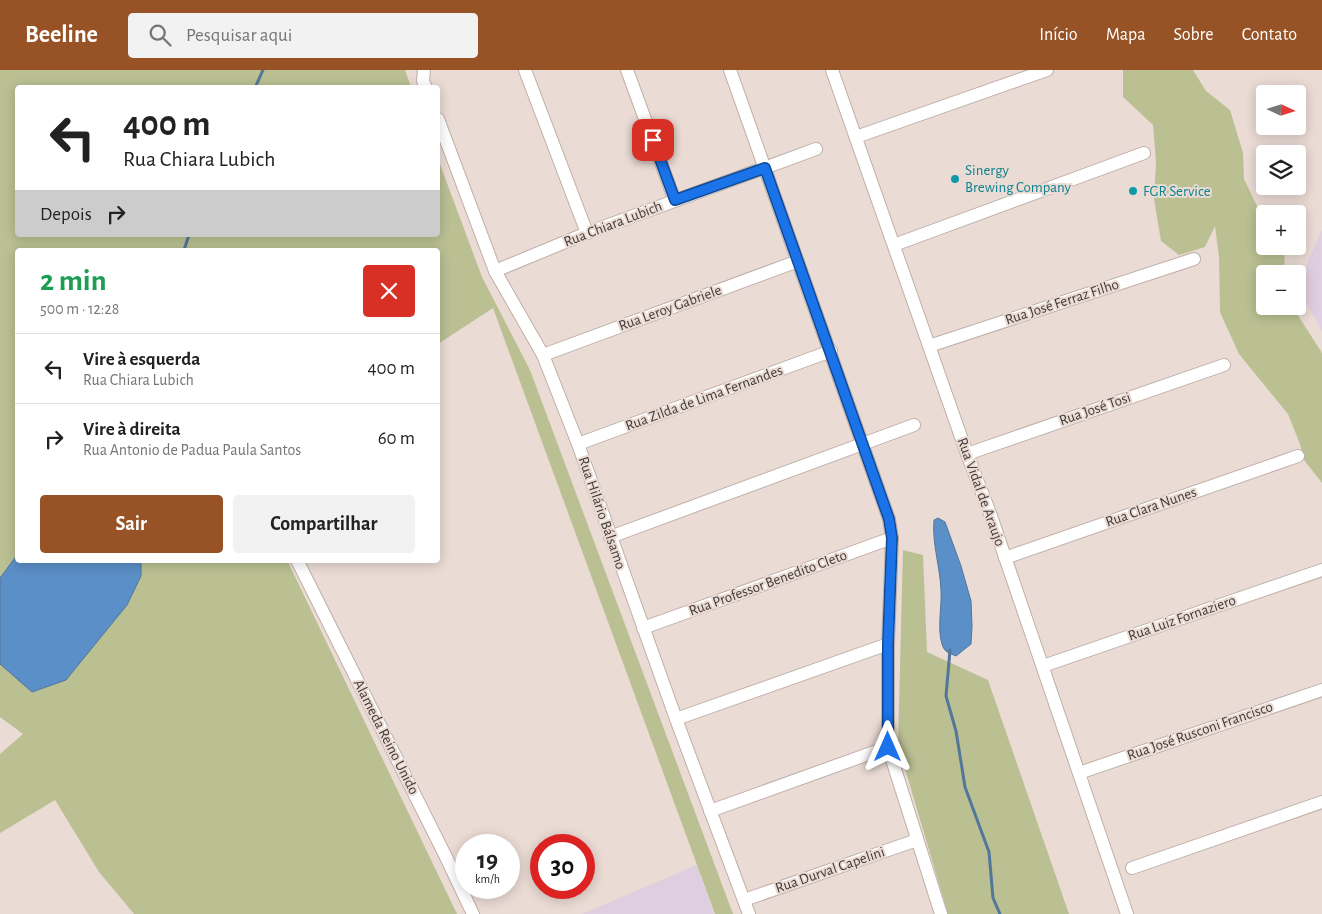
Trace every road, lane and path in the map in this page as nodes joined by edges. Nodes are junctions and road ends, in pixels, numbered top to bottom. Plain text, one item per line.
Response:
1 (424, 70) edge
2 (525, 70) edge
3 (627, 70) edge
4 (730, 70) edge
5 (832, 70) edge
6 (1047, 70) edge
7 (424, 85) edge
8 (440, 124) edge
9 (856, 137) junction
10 (816, 148) dead end
11 (1144, 153) dead end
12 (765, 168) junction
13 (675, 200) junction
14 (587, 233) junction
15 (894, 245) junction
16 (1194, 259) dead end
17 (798, 261) junction
18 (495, 271) junction
19 (929, 346) junction
20 (831, 351) junction
21 (543, 355) junction
22 (1224, 364) dead end
23 (914, 425) dead end
24 (862, 443) junction
25 (578, 444) junction
26 (967, 454) junction
27 (1298, 456) dead end
28 (610, 538) junction
29 (892, 538) junction
30 (1005, 558) junction
31 (299, 563) edge
32 (1322, 570) edge
33 (643, 628) junction
34 (888, 644) junction
35 (1043, 666) junction
36 (1322, 690) edge
37 (676, 719) junction
38 (888, 747) junction
39 (1079, 772) junction
40 (1322, 802) edge
41 (710, 811) junction
42 (916, 840) junction
43 (1132, 868) dead end
44 (744, 900) junction
45 (473, 914) edge
46 (749, 914) edge
47 (941, 914) edge
48 (1127, 914) edge

1 - 7 street
2 - 14 street
3 - 13 street
4 - 12 street
5 - 9 street, Rua Vidal de Araujo
6 - 9 street
8 - 18 street, Rua Hilário Bálsamo
9 - 15 street, Rua Vidal de Araujo
10 - 12 street, Rua Chiara Lubich
11 - 15 street
12 - 13 street, Rua Chiara Lubich
12 - 17 street
13 - 14 street, Rua Chiara Lubich
14 - 18 street, Rua Chiara Lubich
15 - 19 street, Rua Vidal de Araujo
16 - 19 street, Rua José Ferraz Filho
17 - 20 street
17 - 21 street, Rua Leroy Gabriele
18 - 21 street, Rua Hilário Bálsamo
19 - 26 street, Rua Vidal de Araujo
20 - 24 street
20 - 25 street, Rua Zilda de Lima Fernandes
21 - 25 street, Rua Hilário Bálsamo
22 - 26 street, Rua José Tosi
23 - 24 street
24 - 28 street
24 - 29 street
25 - 28 street, Rua Hilário Bálsamo
26 - 30 street, Rua Vidal de Araujo
27 - 30 street, Rua Clara Nunes
28 - 33 street, Rua Hilário Bálsamo
29 - 33 street, Rua Professor Benedito Cleto
29 - 34 street
30 - 35 street, Rua Vidal de Araujo
31 - 45 street, Alameda Reino Unido
32 - 35 street, Rua Luiz Fornaziero
33 - 37 street, Rua Hilário Bálsamo
34 - 37 street
34 - 38 street
35 - 39 street, Rua Vidal de Araujo
36 - 39 street, Rua José Rusconi Francisco
37 - 41 street, Rua Hilário Bálsamo
38 - 41 street
38 - 42 street
39 - 48 street, Rua Vidal de Araujo
40 - 43 street
41 - 44 street, Rua Hilário Bálsamo
42 - 44 street, Rua Durval Capelini
42 - 47 street
44 - 46 street, Rua Hilário Bálsamo

